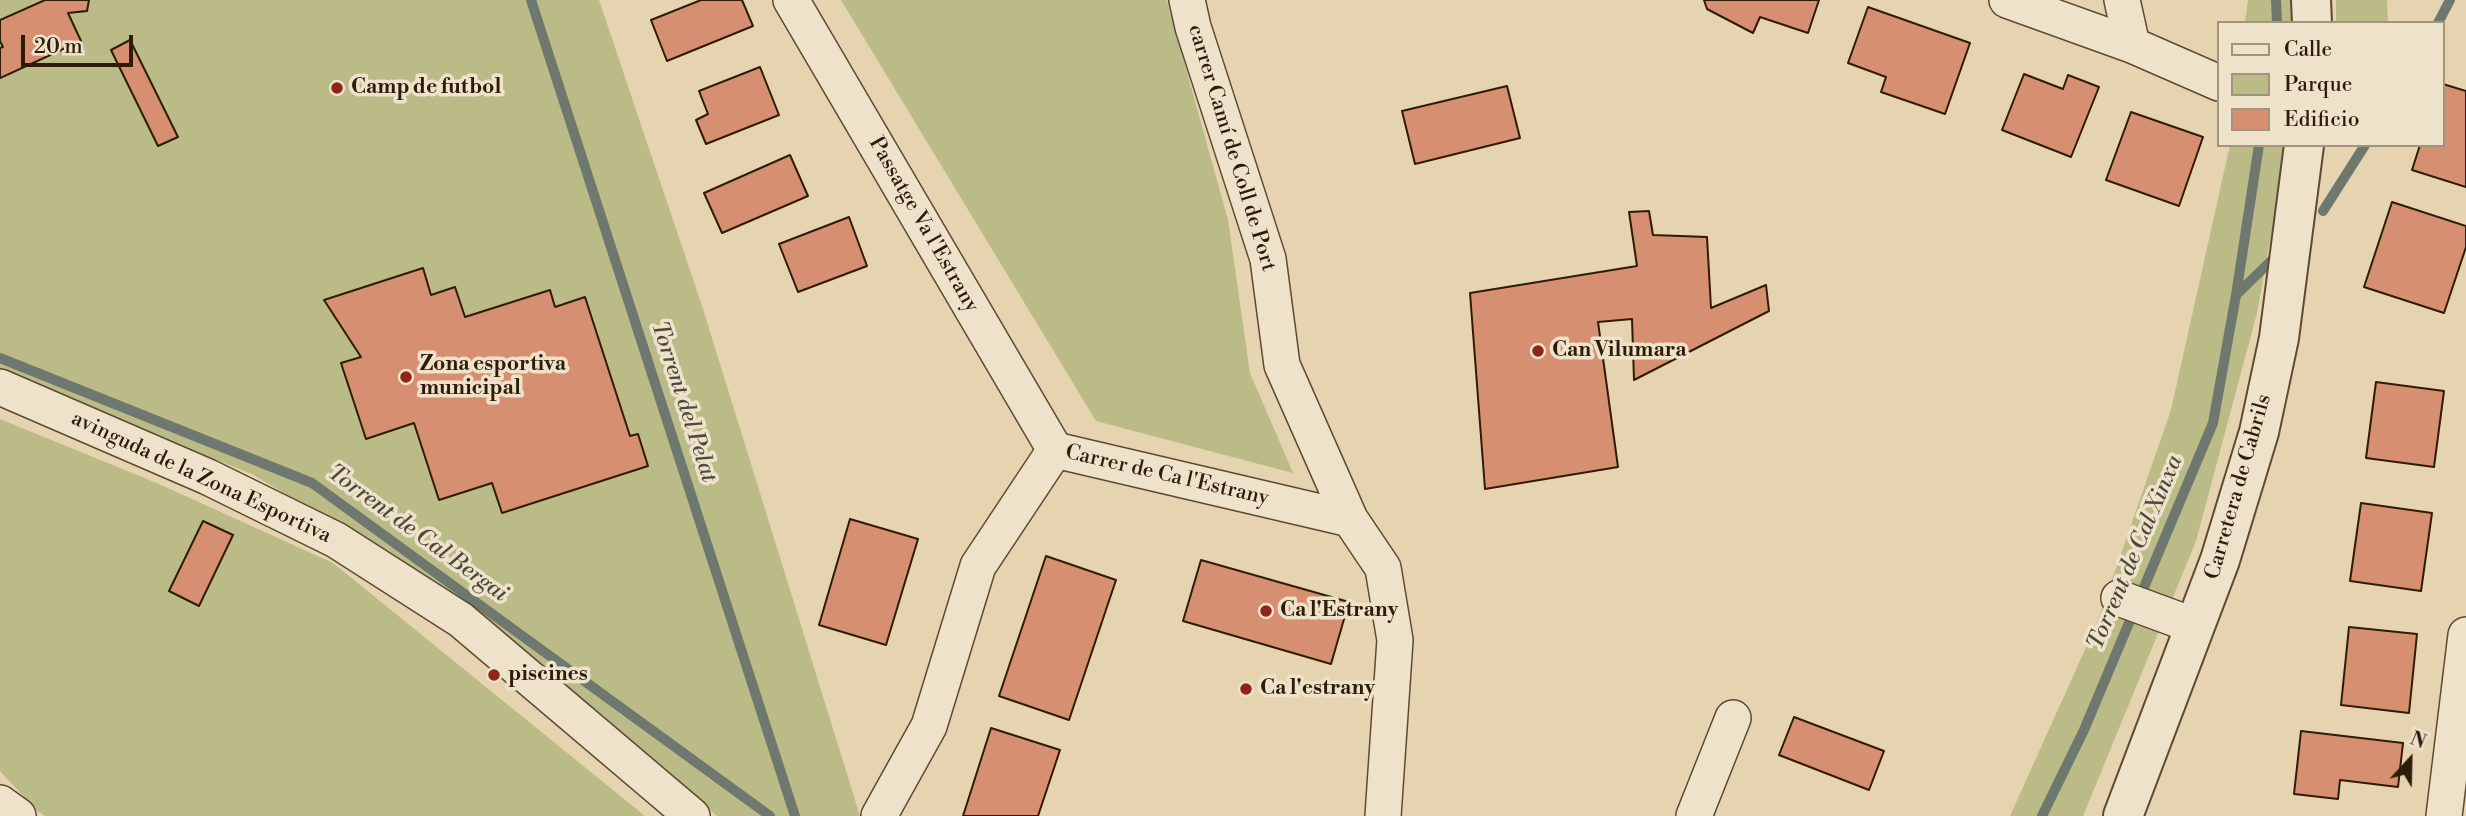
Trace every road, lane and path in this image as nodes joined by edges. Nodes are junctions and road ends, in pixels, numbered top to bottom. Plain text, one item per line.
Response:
1 (791, 0) edge
2 (1187, 0) edge
3 (2007, 0) edge
4 (2122, 0) edge
5 (2311, 0) edge
6 (2312, 21) edge
7 (2132, 44) junction
8 (2218, 83) edge
9 (2304, 147) edge
10 (0, 387) edge
11 (1055, 450) junction
12 (1350, 519) junction
13 (2119, 598) dead end
14 (2178, 620) junction
15 (2466, 635) edge
16 (1733, 719) dead end
17 (0, 803) edge
18 (18, 816) edge
19 (692, 816) edge
20 (879, 816) edge
21 (1383, 816) edge
22 (1694, 816) edge
23 (2123, 816) edge
24 (2444, 816) edge

1 - 11 street, Passatge Va l'Estrany
2 - 12 street, carrer Camí de Coll de Port
3 - 7 street
4 - 7 street
5 - 6 street
7 - 8 street
9 - 14 street, Carretera de Cabrils
10 - 19 street, avinguda de la Zona Esportiva
11 - 12 street, Carrer de Ca l'Estrany
11 - 20 street, Carrer de Ca l'Estrany
12 - 21 street, carrer Camí de Coll de Port
13 - 14 street
14 - 23 street, Carretera de Cabrils
15 - 24 street
16 - 22 street
17 - 18 street

